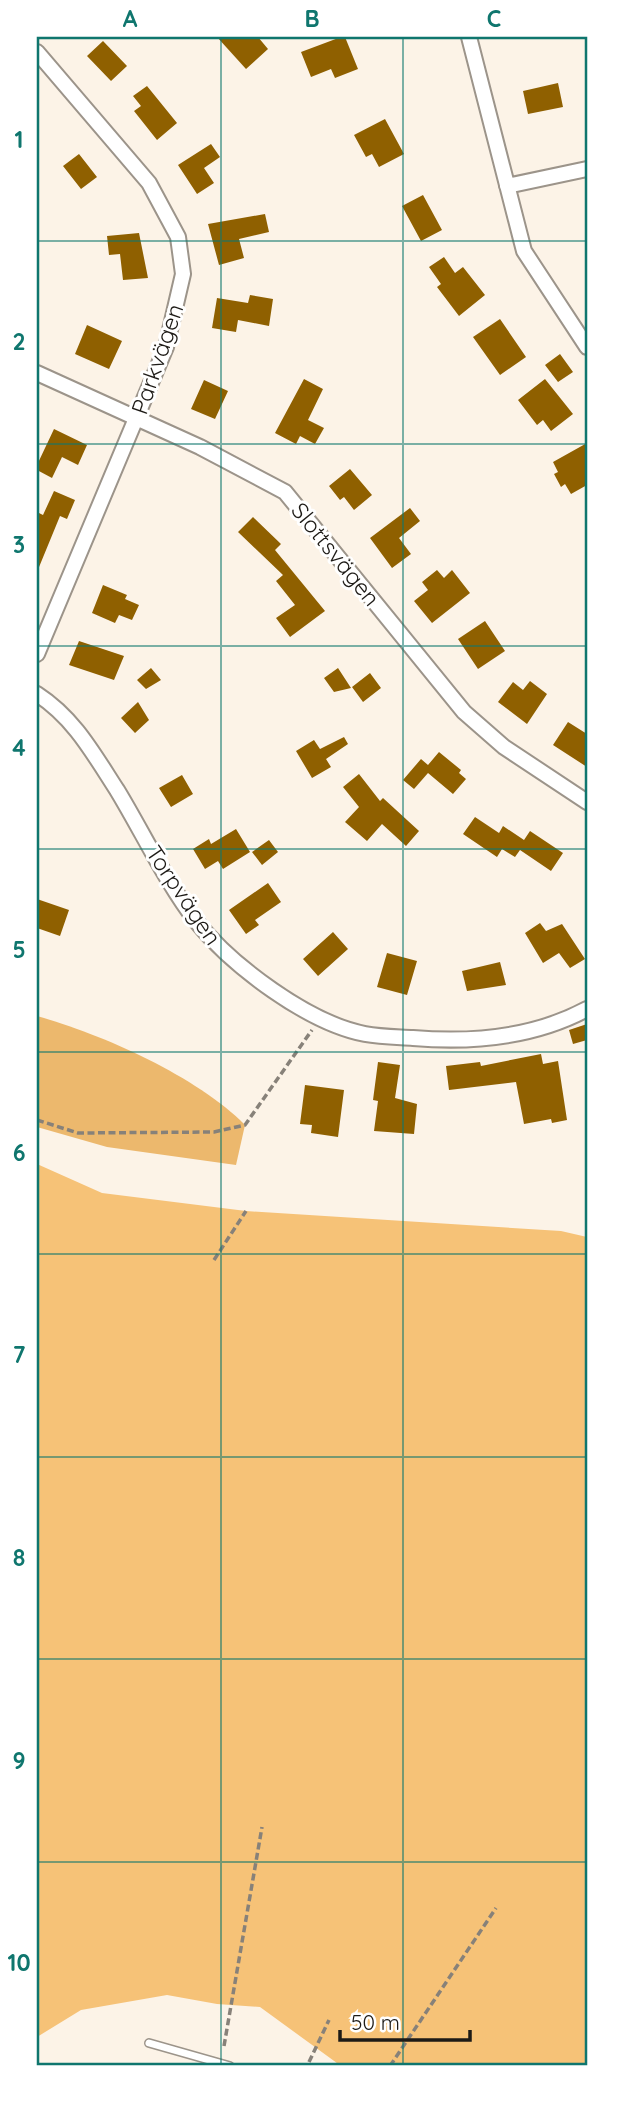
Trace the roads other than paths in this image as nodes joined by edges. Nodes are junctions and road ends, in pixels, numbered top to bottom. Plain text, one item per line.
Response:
1 (469, 37) edge
2 (37, 52) edge
3 (587, 169) edge
4 (507, 186) junction
5 (587, 347) edge
6 (37, 373) edge
7 (137, 417) junction
8 (37, 654) edge
9 (37, 694) edge
10 (587, 802) edge
11 (587, 1009) edge
12 (149, 2043) dead end
13 (230, 2066) edge

1 - 4 street
2 - 7 street, Parkvägen
3 - 4 street
4 - 5 street
6 - 7 street, Slottsvägen
7 - 8 street, Parkvägen
7 - 10 street, Slottsvägen
9 - 11 street, Torpvägen
12 - 13 lane

